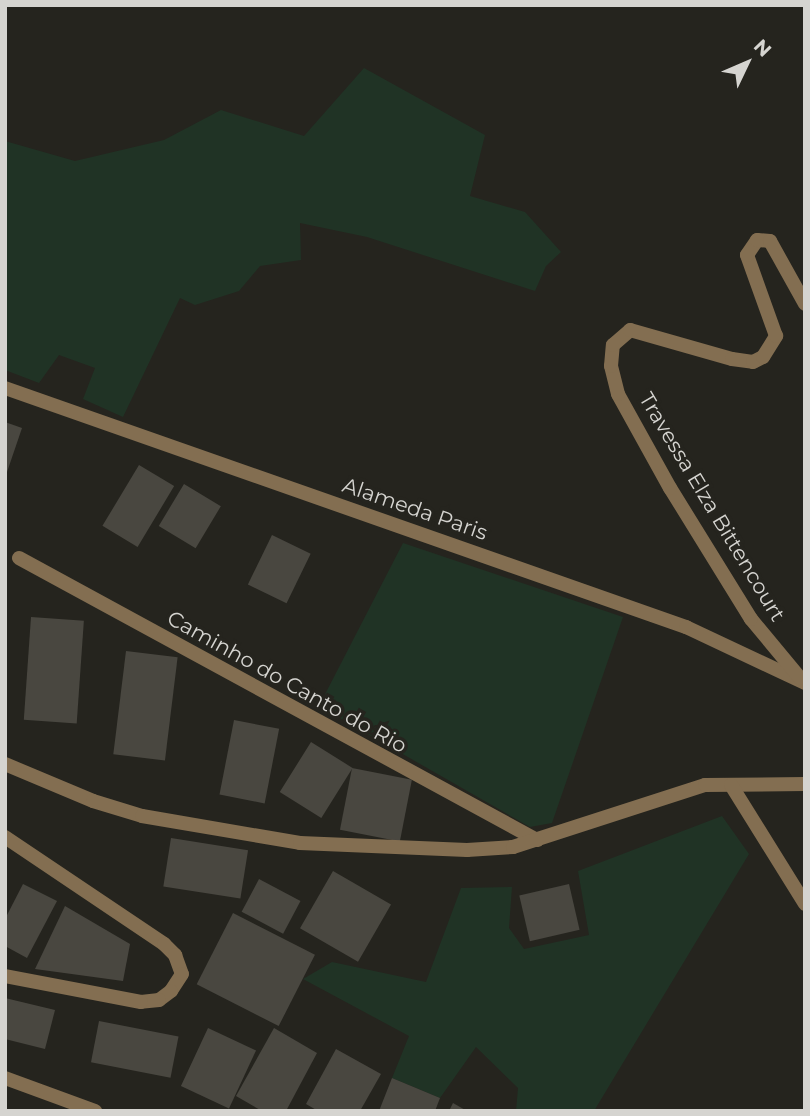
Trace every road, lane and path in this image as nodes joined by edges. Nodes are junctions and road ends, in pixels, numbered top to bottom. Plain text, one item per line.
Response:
1 (805, 304) edge
2 (5, 388) edge
3 (19, 558) dead end
4 (804, 682) edge
5 (5, 764) edge
6 (805, 784) edge
7 (732, 785) junction
8 (5, 837) edge
9 (537, 840) junction
10 (805, 904) edge
11 (5, 976) edge
12 (5, 1078) edge
13 (95, 1111) edge

1 - 4 street, Travessa Elza Bittencourt
2 - 4 street, Alameda Paris
3 - 9 street, Caminho do Canto do Rio
5 - 9 street
6 - 7 street
7 - 9 street
7 - 10 street
8 - 11 street
12 - 13 street

